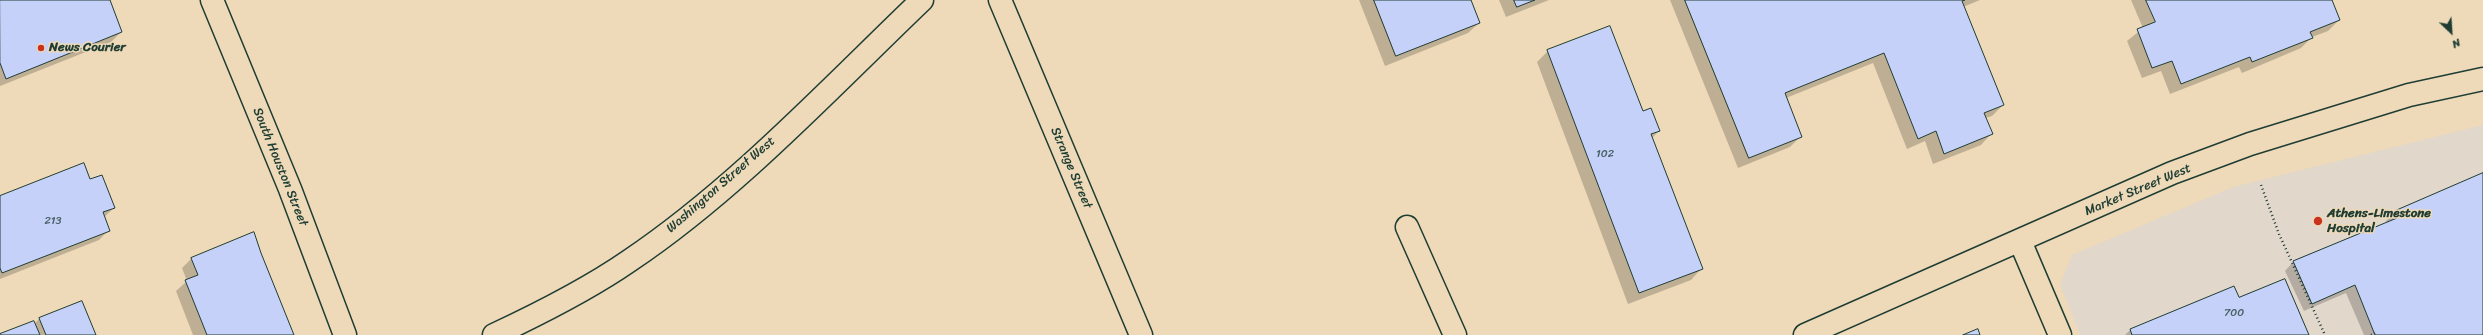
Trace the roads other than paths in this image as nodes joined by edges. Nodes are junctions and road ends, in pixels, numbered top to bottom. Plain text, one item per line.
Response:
1 (212, 0) edge
2 (922, 0) edge
3 (1000, 0) edge
4 (2483, 80) edge
5 (1407, 227) dead end
6 (2020, 241) junction
7 (345, 335) edge
8 (494, 335) edge
9 (1141, 335) edge
10 (1455, 335) edge
11 (1805, 335) edge
12 (2060, 335) edge

1 - 7 street, South Houston Street
2 - 8 street, Washington Street West
3 - 9 street, Strange Street
4 - 6 street, Market Street West
5 - 10 street
6 - 11 street, Market Street West
6 - 12 street

